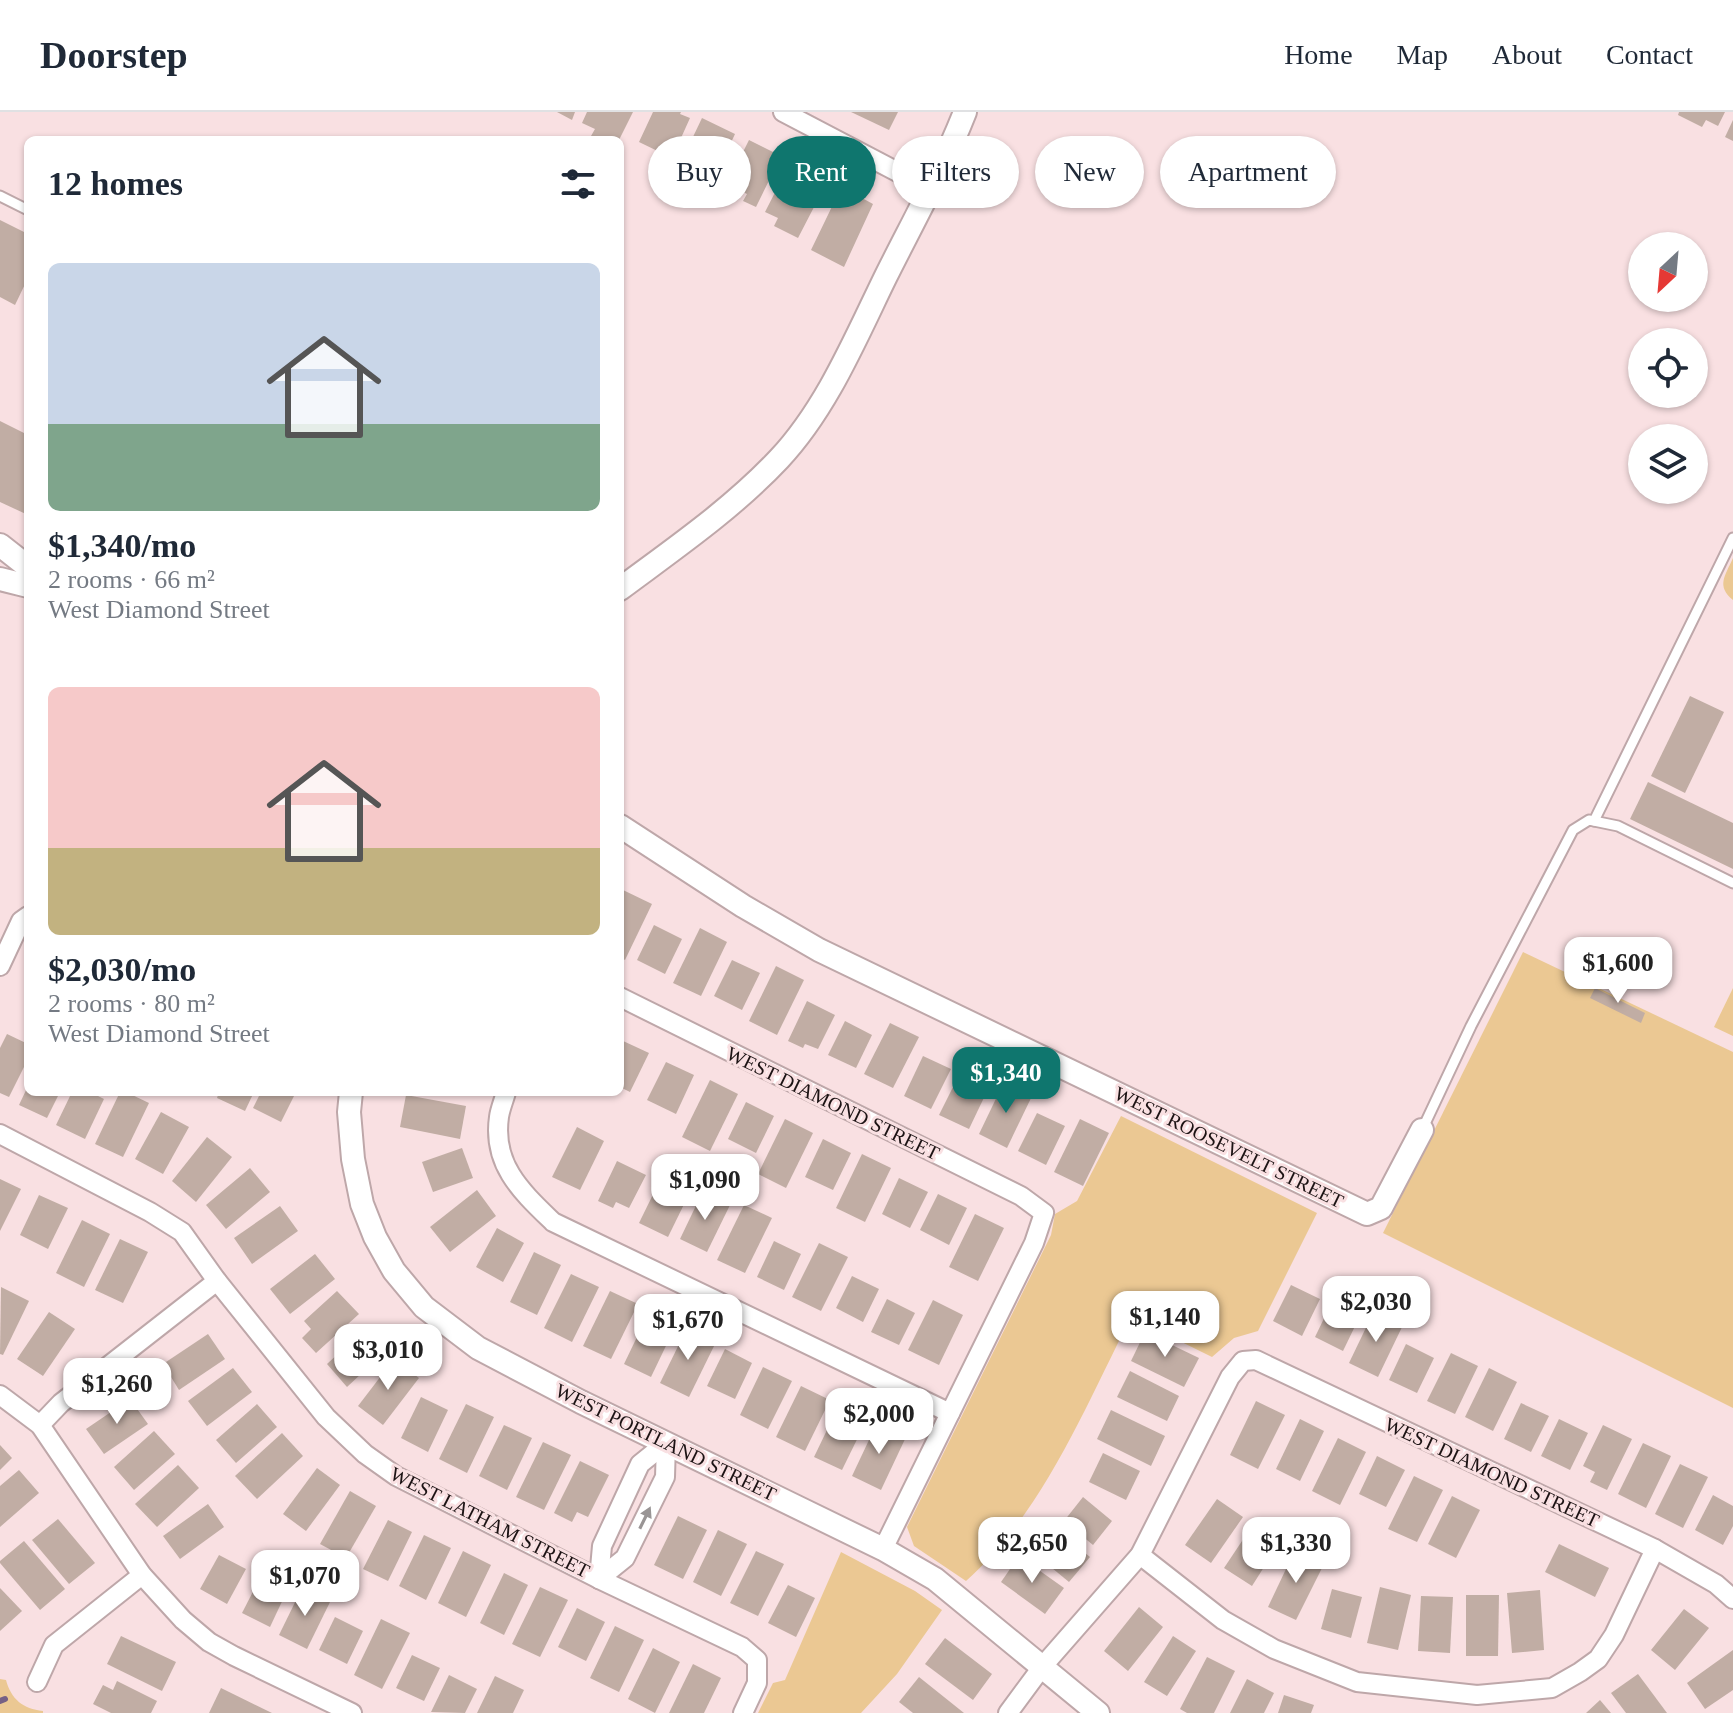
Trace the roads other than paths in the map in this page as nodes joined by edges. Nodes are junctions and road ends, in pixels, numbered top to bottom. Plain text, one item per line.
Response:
1 (965, 112) edge
2 (790, 114) edge
3 (954, 136) edge
4 (892, 169) edge
5 (0, 196) edge
6 (24, 208) edge
7 (920, 208) edge
8 (1733, 538) edge
9 (0, 545) edge
10 (24, 564) edge
11 (0, 579) edge
12 (24, 585) edge
13 (624, 586) edge
14 (1594, 821) junction
15 (624, 829) edge
16 (1733, 883) edge
17 (24, 919) edge
18 (0, 966) edge
19 (624, 999) edge
20 (351, 1096) edge
21 (505, 1096) edge
22 (1422, 1130) joint
23 (0, 1134) edge
24 (217, 1281) junction
25 (0, 1395) edge
26 (950, 1413) junction
27 (40, 1425) junction
28 (666, 1443) junction
29 (883, 1549) junction
30 (1655, 1549) junction
31 (1140, 1555) junction
32 (142, 1575) junction
33 (599, 1579) junction
34 (1733, 1599) edge
35 (1042, 1667) junction
36 (37, 1682) dead end
37 (328, 1708) edge
38 (352, 1713) edge
39 (743, 1713) edge
40 (1008, 1713) edge
41 (1098, 1713) edge

1 - 3 street
2 - 4 street
5 - 6 lane
7 - 13 street
8 - 14 lane
9 - 10 street
11 - 12 street
14 - 16 lane
14 - 22 lane
15 - 22 street, WEST ROOSEVELT STREET
17 - 18 street
19 - 26 street, WEST DIAMOND STREET
20 - 28 street, WEST PORTLAND STREET
21 - 26 street
23 - 24 street, WEST LATHAM STREET
24 - 27 street
24 - 33 street, WEST LATHAM STREET
25 - 27 street
26 - 29 street
27 - 32 street
28 - 29 street, WEST PORTLAND STREET
28 - 33 street
33 -> 28 street
29 - 35 street, WEST PORTLAND STREET
30 - 31 street
30 - 31 street, WEST DIAMOND STREET
30 - 34 street, WEST DIAMOND STREET
31 - 35 street
32 - 36 street
32 - 37 street
33 - 39 street, WEST LATHAM STREET
35 - 40 street
35 - 41 street, WEST PORTLAND STREET
37 - 38 street

